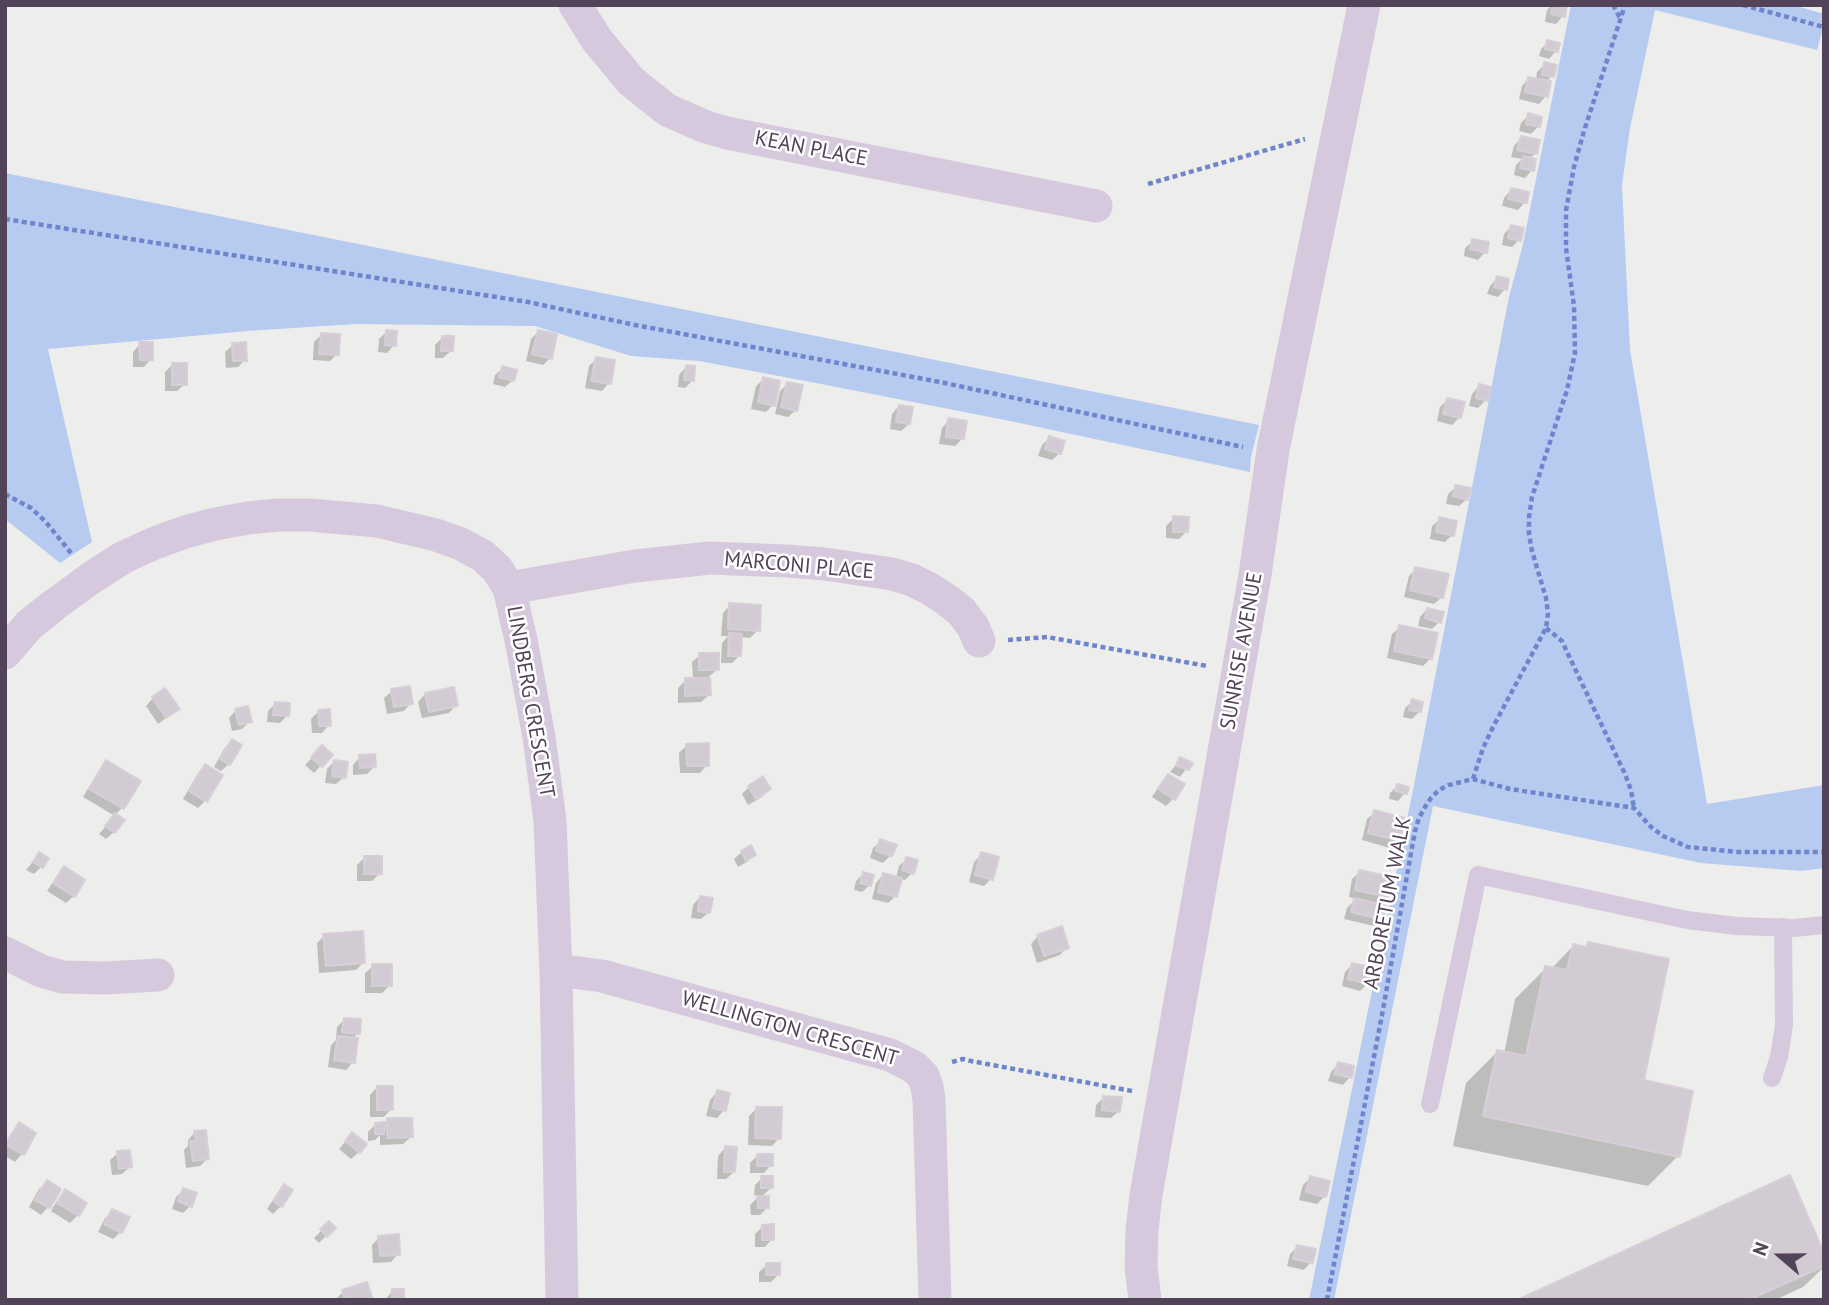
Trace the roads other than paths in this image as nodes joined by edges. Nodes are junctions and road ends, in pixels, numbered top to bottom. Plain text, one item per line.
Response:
1 (575, 5) edge
2 (1364, 5) edge
3 (1096, 206) dead end
4 (509, 588) junction
5 (979, 642) road end
6 (5, 653) edge
7 (1824, 925) edge
8 (1783, 927) junction
9 (5, 953) edge
10 (556, 973) junction
11 (158, 975) dead end
12 (1772, 1078) dead end
13 (1430, 1104) dead end
14 (562, 1300) edge
15 (935, 1300) edge
16 (1145, 1300) edge

1 - 3 street, KEAN PLACE
2 - 16 street, SUNRISE AVENUE
4 - 5 street, MARCONI PLACE
4 - 6 street, LINDBERG CRESCENT
4 - 10 street, LINDBERG CRESCENT
7 - 8 lane
8 - 12 lane
8 - 13 lane
9 - 11 street
10 - 14 street, LINDBERG CRESCENT
10 - 15 street, WELLINGTON CRESCENT

